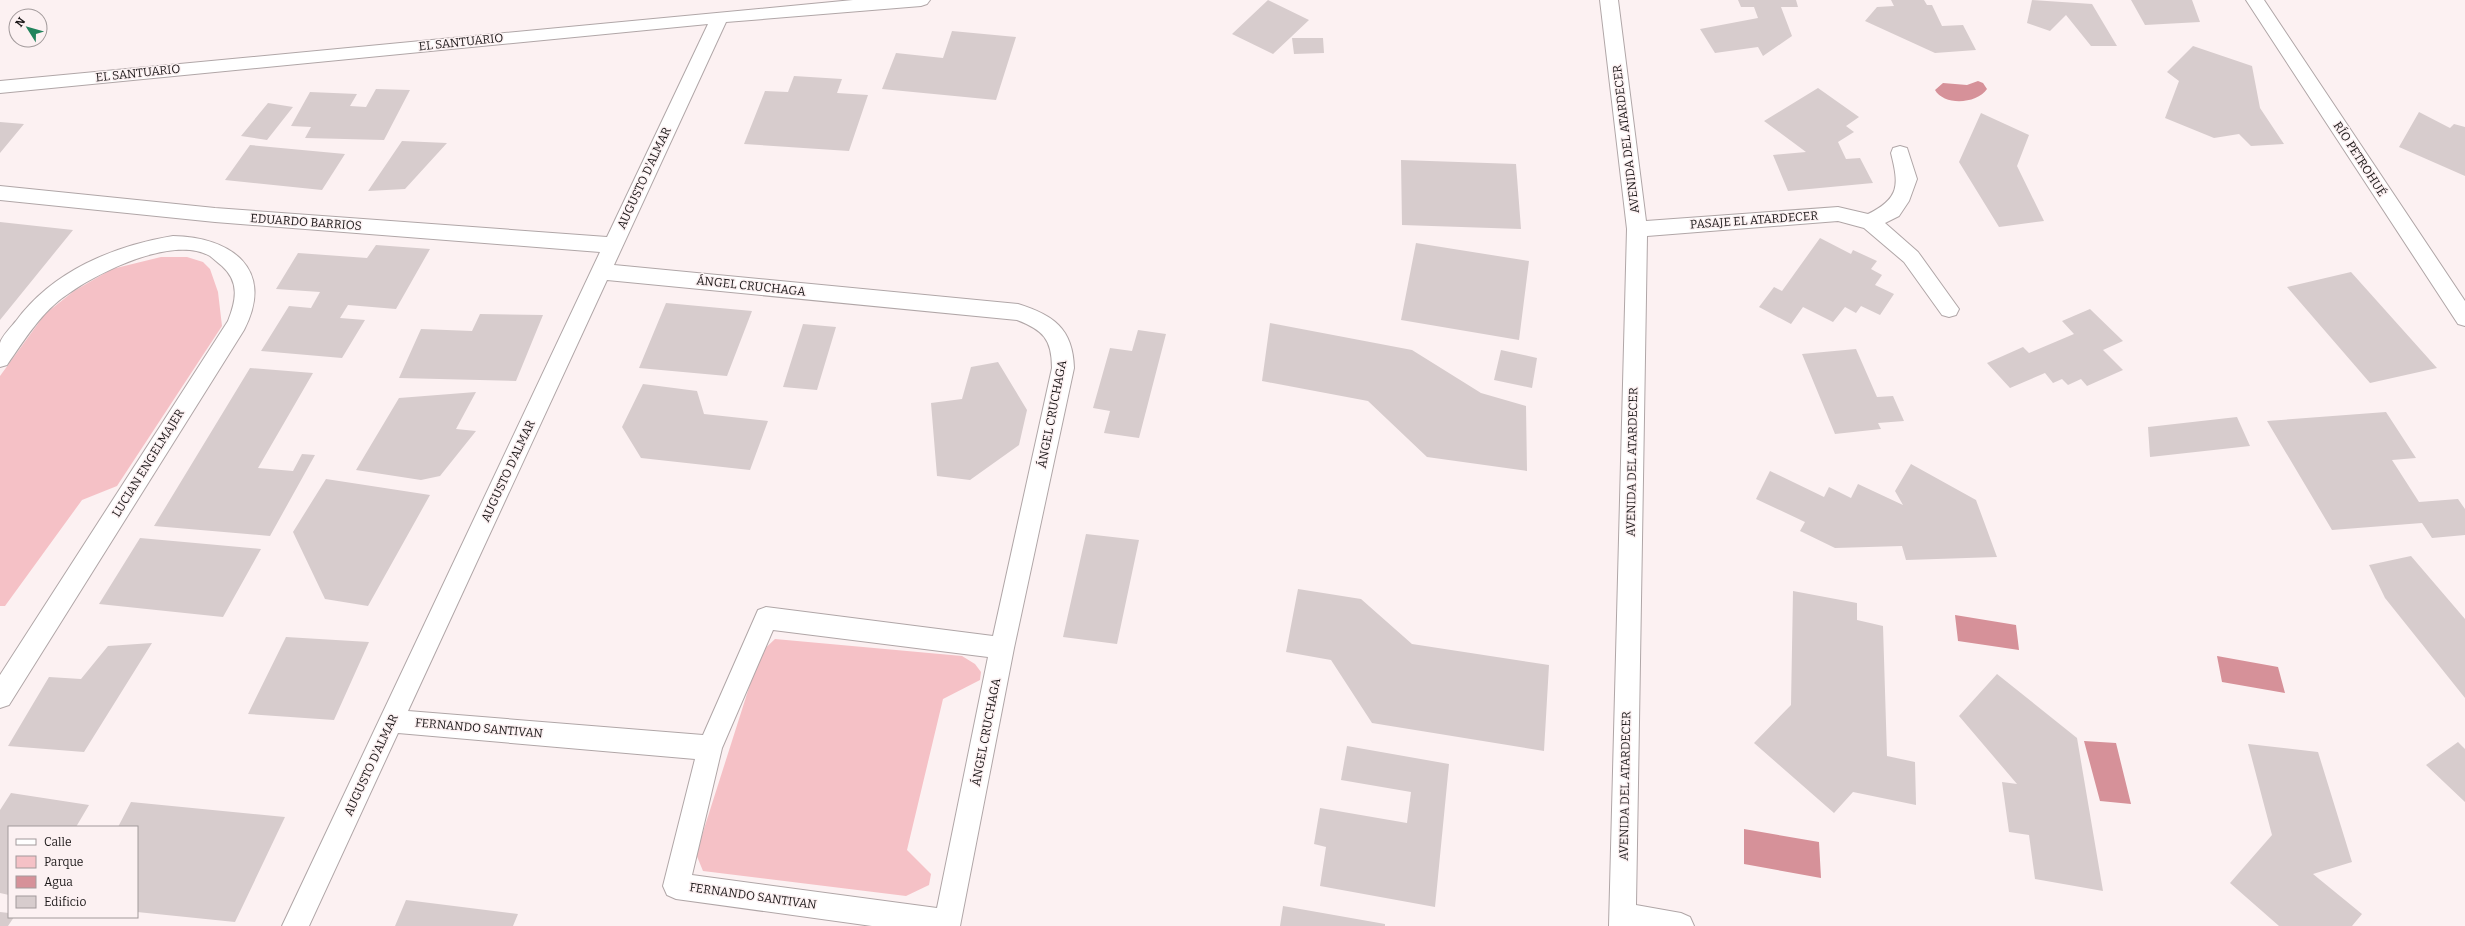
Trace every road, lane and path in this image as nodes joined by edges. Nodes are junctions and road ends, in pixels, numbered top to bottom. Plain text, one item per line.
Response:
1 (921, 0) edge
2 (1609, 0) edge
3 (2255, 0) edge
4 (720, 17) junction
5 (0, 87) edge
6 (1900, 153) dead end
7 (0, 193) edge
8 (215, 215) junction
9 (1870, 222) junction
10 (1637, 229) junction
11 (193, 243) junction
12 (612, 246) junction
13 (601, 272) junction
14 (1949, 309) dead end
15 (2465, 318) edge
16 (0, 359) edge
17 (1002, 648) junction
18 (0, 697) edge
19 (392, 721) junction
20 (710, 748) junction
21 (1622, 921) edge
22 (947, 924) edge
23 (295, 926) edge
24 (1681, 926) edge

1 - 4 street, EL SANTUARIO
2 - 10 street, AVENIDA DEL ATARDECER
3 - 15 street, RÍO PETROHUÉ
4 - 5 street, EL SANTUARIO
4 - 12 street, AUGUSTO D'ALMAR
6 - 9 street
7 - 8 street, EDUARDO BARRIOS
8 - 11 street
8 - 12 street, EDUARDO BARRIOS
9 - 10 street, PASAJE EL ATARDECER
9 - 14 street, PASAJE EL ATARDECER
10 - 21 street, AVENIDA DEL ATARDECER
11 - 16 street, LUCIAN ENGELMAJER
11 - 18 street, LUCIAN ENGELMAJER
12 - 13 street, AUGUSTO D'ALMAR
13 - 17 street, ÁNGEL CRUCHAGA
13 - 19 street, AUGUSTO D'ALMAR
17 - 20 street, FERNANDO SANTIVAN
17 - 22 street, ÁNGEL CRUCHAGA
19 - 20 street, FERNANDO SANTIVAN
19 - 23 street, AUGUSTO D'ALMAR
20 - 22 street, FERNANDO SANTIVAN
21 - 24 street

